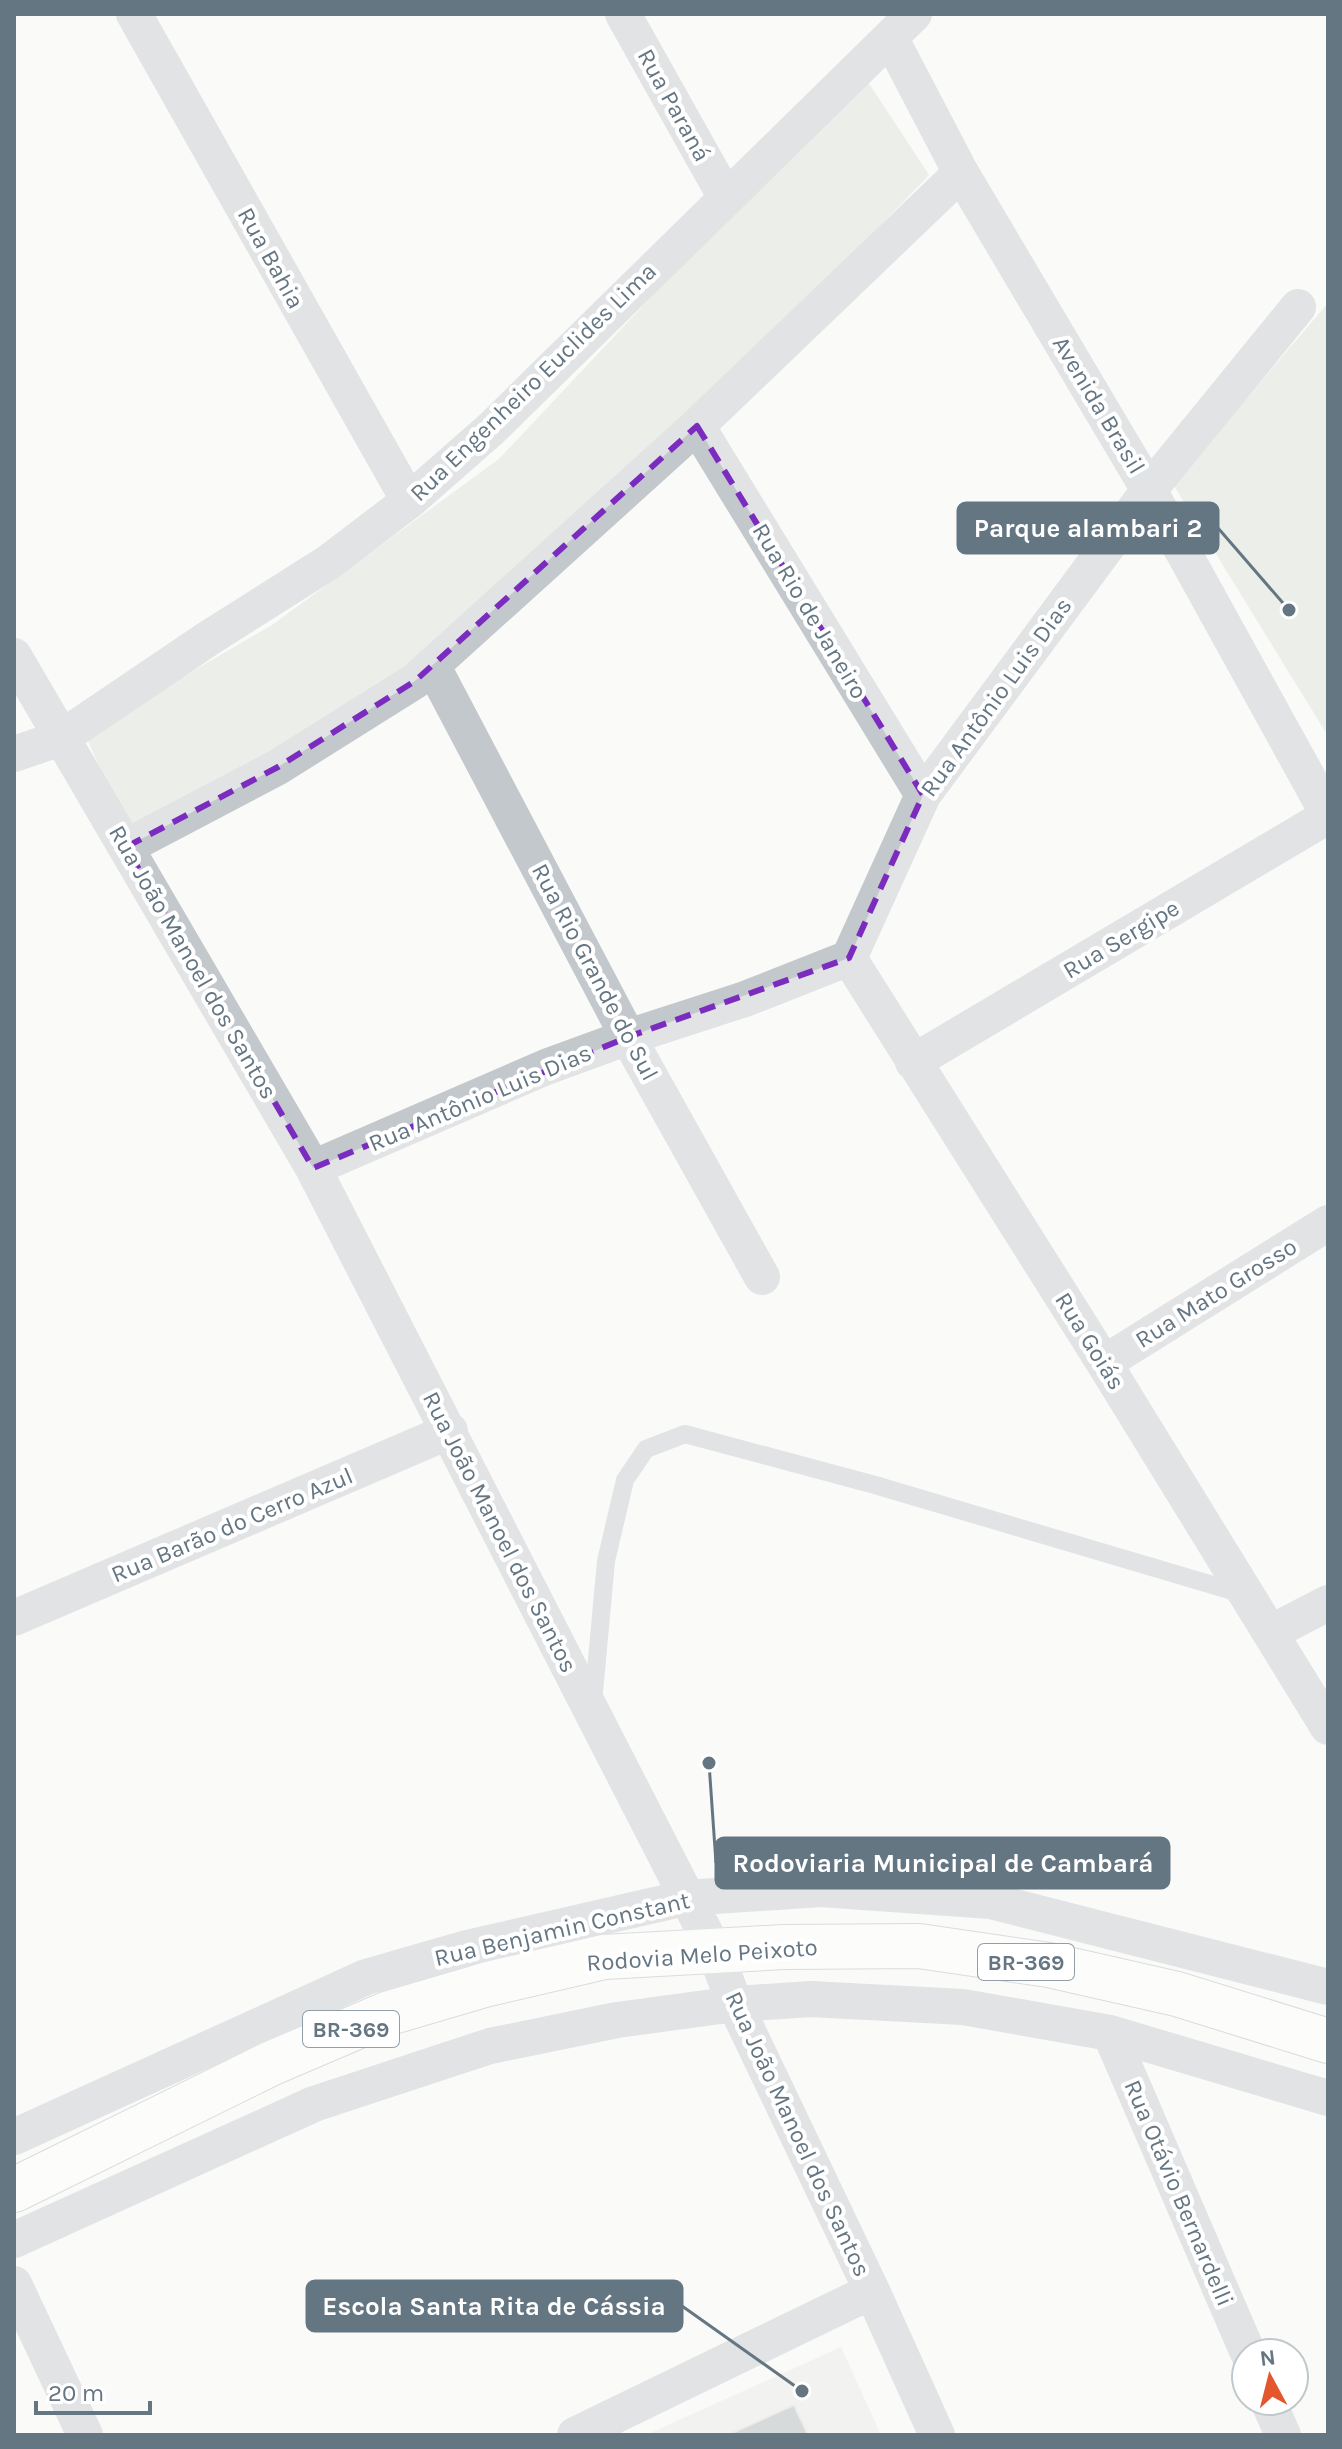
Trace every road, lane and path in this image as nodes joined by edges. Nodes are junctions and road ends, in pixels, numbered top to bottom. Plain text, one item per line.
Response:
1 (134, 14) edge
2 (623, 14) edge
3 (903, 26) edge
4 (961, 173) junction
5 (725, 196) junction
6 (1298, 307) dead end
7 (697, 426) junction
8 (1149, 490) junction
9 (409, 501) junction
10 (14, 656) edge
11 (432, 665) junction
12 (61, 738) junction
13 (14, 754) edge
14 (923, 795) junction
15 (1328, 815) edge
16 (126, 847) junction
17 (849, 958) junction
18 (628, 1037) junction
19 (913, 1062) junction
20 (313, 1168) junction
21 (1328, 1223) edge
22 (762, 1277) dead end
23 (1104, 1363) junction
24 (450, 1431) junction
25 (1247, 1595) junction
26 (1328, 1603) edge
27 (14, 1618) edge
28 (1270, 1633) junction
29 (592, 1714) junction
30 (1328, 1727) edge
31 (685, 1898) junction
32 (714, 1950) junction
33 (1328, 1987) edge
34 (735, 2004) junction
35 (1110, 2033) junction
36 (1328, 2041) edge
37 (1328, 2098) edge
38 (14, 2137) edge
39 (14, 2190) edge
40 (14, 2240) edge
41 (14, 2284) edge
42 (872, 2291) junction
43 (1241, 2337) edge
44 (85, 2435) edge
45 (575, 2435) edge
46 (937, 2435) edge

1 - 9 street, Rua Bahia
2 - 5 street, Rua Paraná
3 - 4 street, Avenida Brasil
3 - 5 street, Rua Engenheiro Euclides Lima
4 - 7 street
4 - 8 street, Avenida Brasil
5 - 9 street, Rua Engenheiro Euclides Lima
6 - 8 street, Rua Antônio Luis Dias
7 - 11 street
7 - 14 street, Rua Rio de Janeiro
8 - 14 street, Rua Antônio Luis Dias
8 - 15 street, Avenida Brasil
9 - 12 street, Rua Engenheiro Euclides Lima
10 - 12 street, Rua João Manoel dos Santos
11 - 16 street
11 - 18 street, Rua Rio Grande do Sul
12 - 13 street, Rua Engenheiro Euclides Lima
12 - 16 street, Rua João Manoel dos Santos
14 - 17 street, Rua Antônio Luis Dias
15 - 19 street, Rua Sergipe
16 - 20 street, Rua João Manoel dos Santos
17 - 18 street, Rua Antônio Luis Dias
17 - 19 street, Rua Goiás
18 - 20 street, Rua Antônio Luis Dias
18 - 22 street, Rua Rio Grande do Sul
19 - 23 street, Rua Goiás
20 - 24 street, Rua João Manoel dos Santos
21 - 23 street, Rua Mato Grosso
23 - 25 street, Rua Goiás
24 - 27 street, Rua Barão do Cerro Azul
24 - 29 street, Rua João Manoel dos Santos
25 - 28 street, Rua Goiás
25 - 29 lane
26 - 28 street
28 - 30 street, Rua Goiás
29 - 31 street, Rua João Manoel dos Santos
31 - 32 street, Rua João Manoel dos Santos
31 - 33 street, Rua Benjamin Constant
31 - 38 street, Rua Benjamin Constant
32 - 34 street, Rua João Manoel dos Santos
32 - 36 highway, Rodovia Melo Peixoto / BR-369
32 - 39 highway, Rodovia Melo Peixoto / BR-369
34 - 35 street
34 - 40 street
34 - 42 street, Rua João Manoel dos Santos
35 - 37 street
35 - 43 street, Rua Otávio Bernardelli
41 - 44 street
42 - 45 street
42 - 46 street, Rua João Manoel dos Santos

